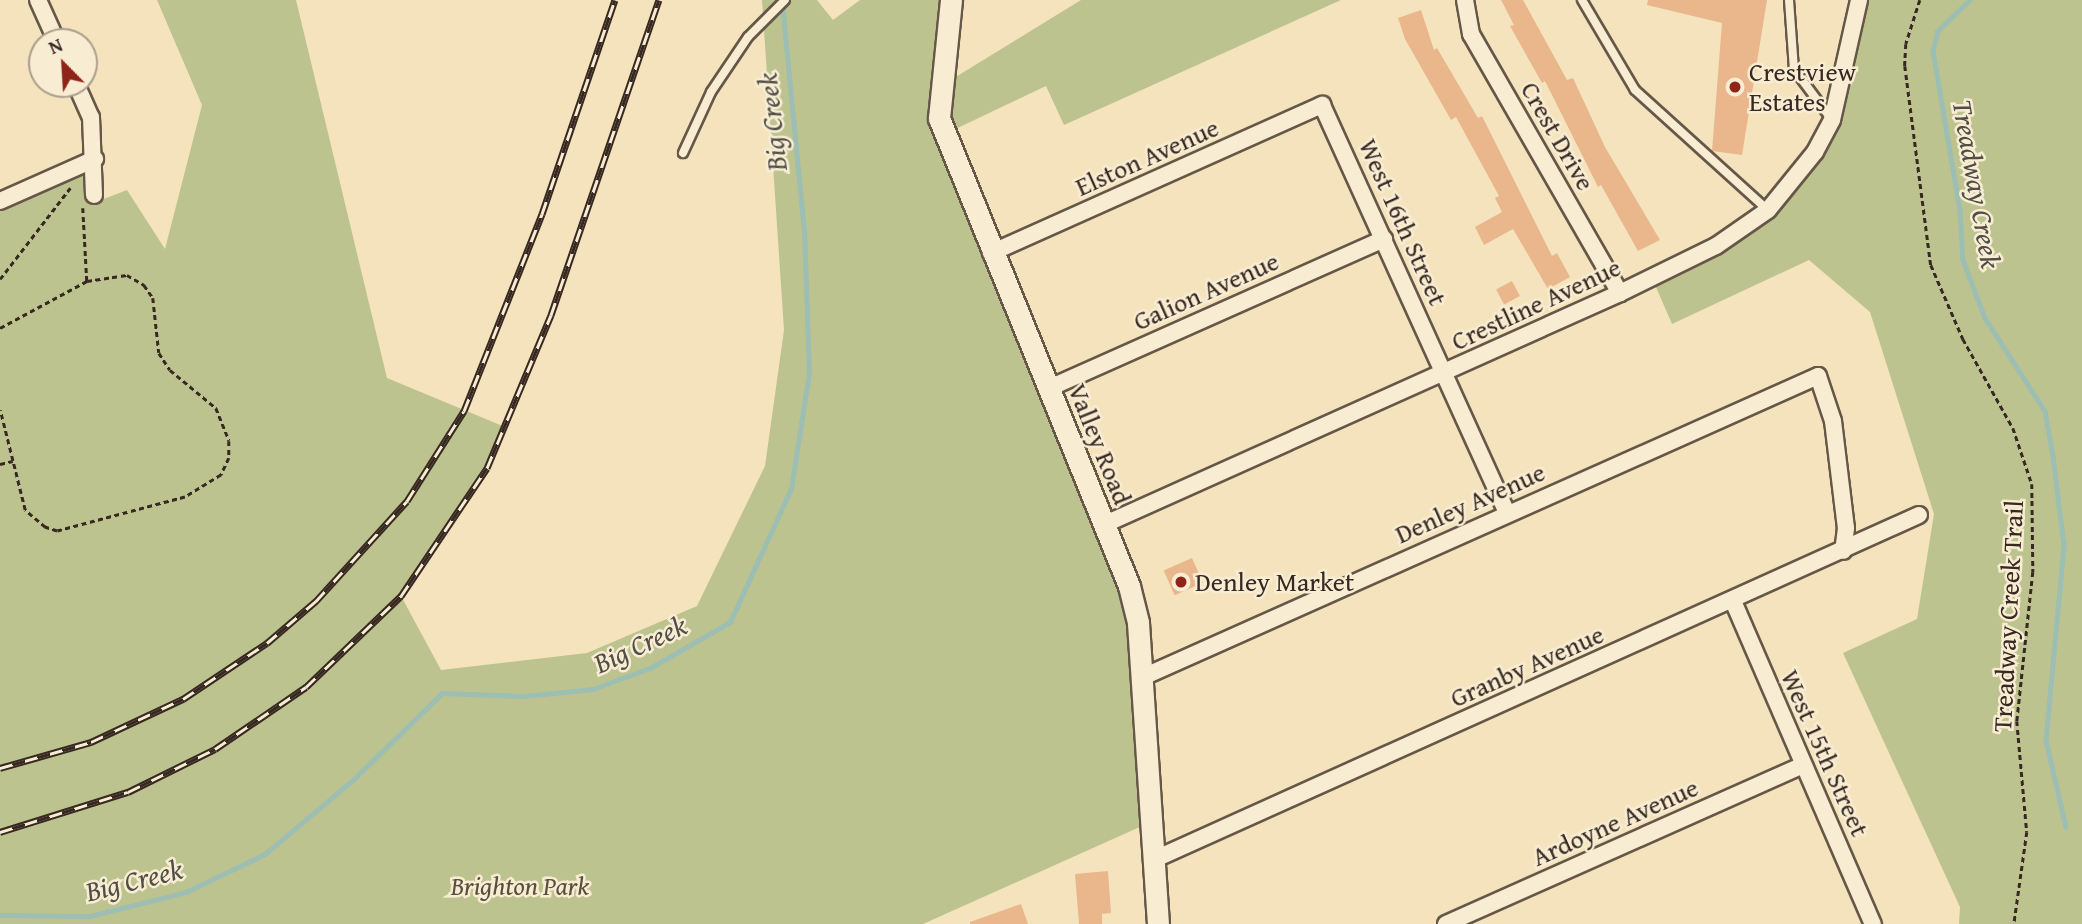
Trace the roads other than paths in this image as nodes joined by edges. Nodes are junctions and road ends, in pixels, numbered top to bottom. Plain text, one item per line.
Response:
1 (38, 0) edge
2 (785, 0) edge
3 (951, 0) edge
4 (1465, 0) edge
5 (1582, 0) edge
6 (1789, 0) edge
7 (1859, 0) edge
8 (51, 28) edge
9 (82, 98) edge
10 (1322, 105) joint
11 (1832, 120) junction
12 (683, 153) dead end
13 (95, 159) junction
14 (89, 198) road end
15 (0, 201) edge
16 (1768, 210) junction
17 (1384, 239) junction
18 (991, 253) junction
19 (1620, 293) junction
20 (1444, 374) junction
21 (1047, 389) junction
22 (1507, 513) junction
23 (1919, 515) dead end
24 (1103, 525) junction
25 (1843, 551) junction
26 (1733, 601) junction
27 (1143, 677) junction
28 (1803, 765) junction
29 (1153, 860) junction
30 (1158, 924) edge
31 (1446, 924) edge
32 (1873, 924) edge

1 - 8 street
2 - 12 lane
3 - 18 street, Valley Road
4 - 19 street, Crest Drive
5 - 16 lane
6 - 11 lane
7 - 11 street, Crestline Avenue
9 - 13 street
10 - 17 street, West 16th Street
10 - 18 street, Elston Avenue
11 - 16 street, Crestline Avenue
13 - 14 street
13 - 15 street
16 - 19 street, Crestline Avenue
17 - 20 street, West 16th Street
17 - 21 street, Galion Avenue
18 - 21 street, Valley Road
19 - 20 street, Crestline Avenue
20 - 22 street, West 16th Street
20 - 24 street, Crestline Avenue
21 - 24 street, Valley Road
22 - 25 street, Denley Avenue
22 - 27 street, Denley Avenue
23 - 25 street, Granby Avenue
24 - 27 street, Valley Road
25 - 26 street, Granby Avenue
26 - 28 street, West 15th Street
26 - 29 street, Granby Avenue
27 - 29 street, Valley Road
28 - 31 street, Ardoyne Avenue
28 - 32 street, West 15th Street
29 - 30 street, Valley Road

